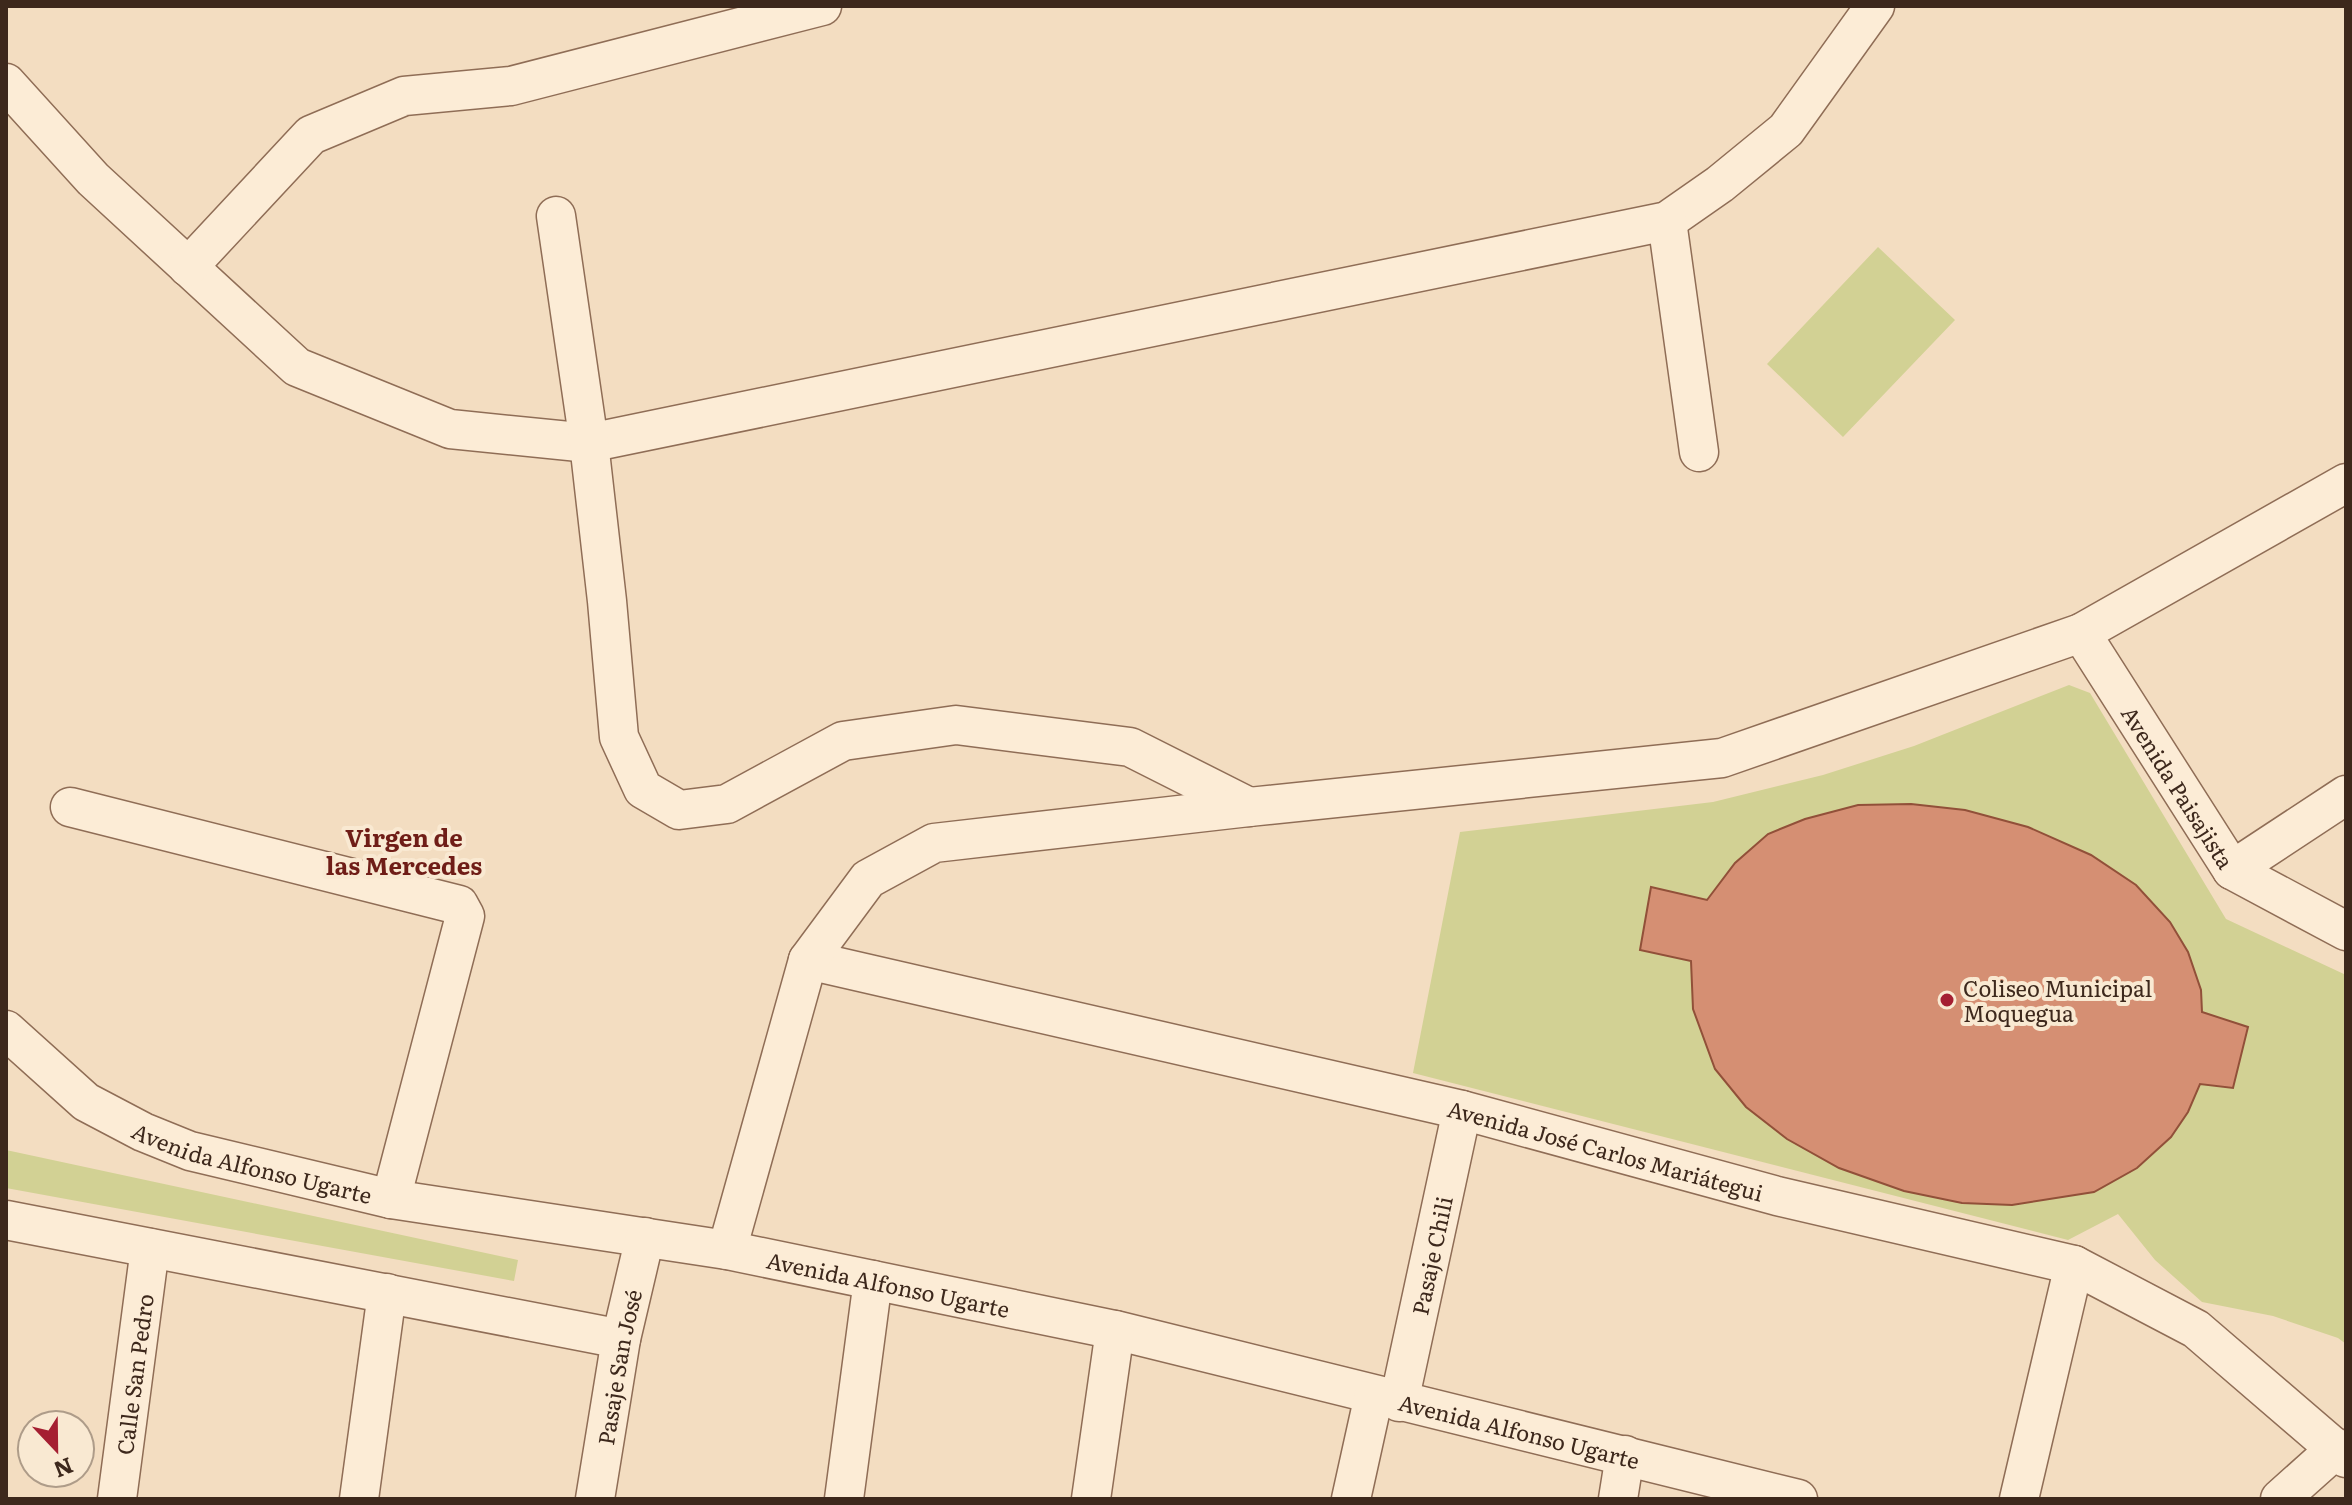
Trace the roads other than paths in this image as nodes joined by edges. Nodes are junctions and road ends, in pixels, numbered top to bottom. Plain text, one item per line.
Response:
1 (822, 6) edge
2 (1875, 6) edge
3 (6, 83) edge
4 (556, 216) dead end
5 (1667, 221) junction
6 (188, 267) junction
7 (589, 443) junction
8 (1699, 452) dead end
9 (2346, 483) edge
10 (2081, 633) junction
11 (2346, 795) edge
12 (70, 807) dead end
13 (1249, 807) junction
14 (2232, 870) junction
15 (2346, 931) edge
16 (808, 960) junction
17 (6, 1030) edge
18 (1462, 1110) junction
19 (391, 1199) junction
20 (6, 1220) edge
21 (645, 1237) junction
22 (150, 1248) junction
23 (727, 1250) junction
24 (2074, 1265) junction
25 (873, 1280) junction
26 (387, 1293) junction
27 (1115, 1330) junction
28 (621, 1339) junction
29 (1386, 1398) junction
30 (2341, 1453) edge
31 (1625, 1455) junction
32 (117, 1499) edge
33 (359, 1499) edge
34 (595, 1499) edge
35 (844, 1499) edge
36 (1091, 1499) edge
37 (1351, 1499) edge
38 (1618, 1499) edge
39 (1798, 1499) edge
40 (2019, 1499) edge
41 (2280, 1499) edge

1 - 6 street
2 - 5 street
3 - 6 street
4 - 7 street
5 - 7 street
5 - 8 street
6 - 7 street
7 - 13 street
9 - 10 street
10 - 13 street
10 - 14 street, Avenida Paisajista
11 - 14 street
12 - 19 street
13 - 16 street
14 - 15 street, Avenida Paisajista
16 - 18 street, Avenida José Carlos Mariátegui
16 - 23 street
17 - 19 street, Avenida Alfonso Ugarte
18 - 24 street, Avenida José Carlos Mariátegui
18 - 29 street, Pasaje Chili
19 - 21 street, Avenida Alfonso Ugarte
20 - 22 street
21 - 23 street, Avenida Alfonso Ugarte
21 - 28 street, Pasaje San José
22 - 26 street
22 - 32 street, Calle San Pedro
23 - 25 street, Avenida Alfonso Ugarte
24 - 30 street, Avenida José Carlos Mariátegui
24 - 40 street
25 - 27 street, Avenida Alfonso Ugarte
25 - 35 street
26 - 28 street
26 - 33 street
27 - 29 street, Avenida Alfonso Ugarte
27 - 36 street
28 - 34 street, Pasaje San José
29 - 31 street, Avenida Alfonso Ugarte
29 - 37 street, Pasaje Chili
30 - 41 street
31 - 38 street
31 - 39 street, Avenida Alfonso Ugarte

